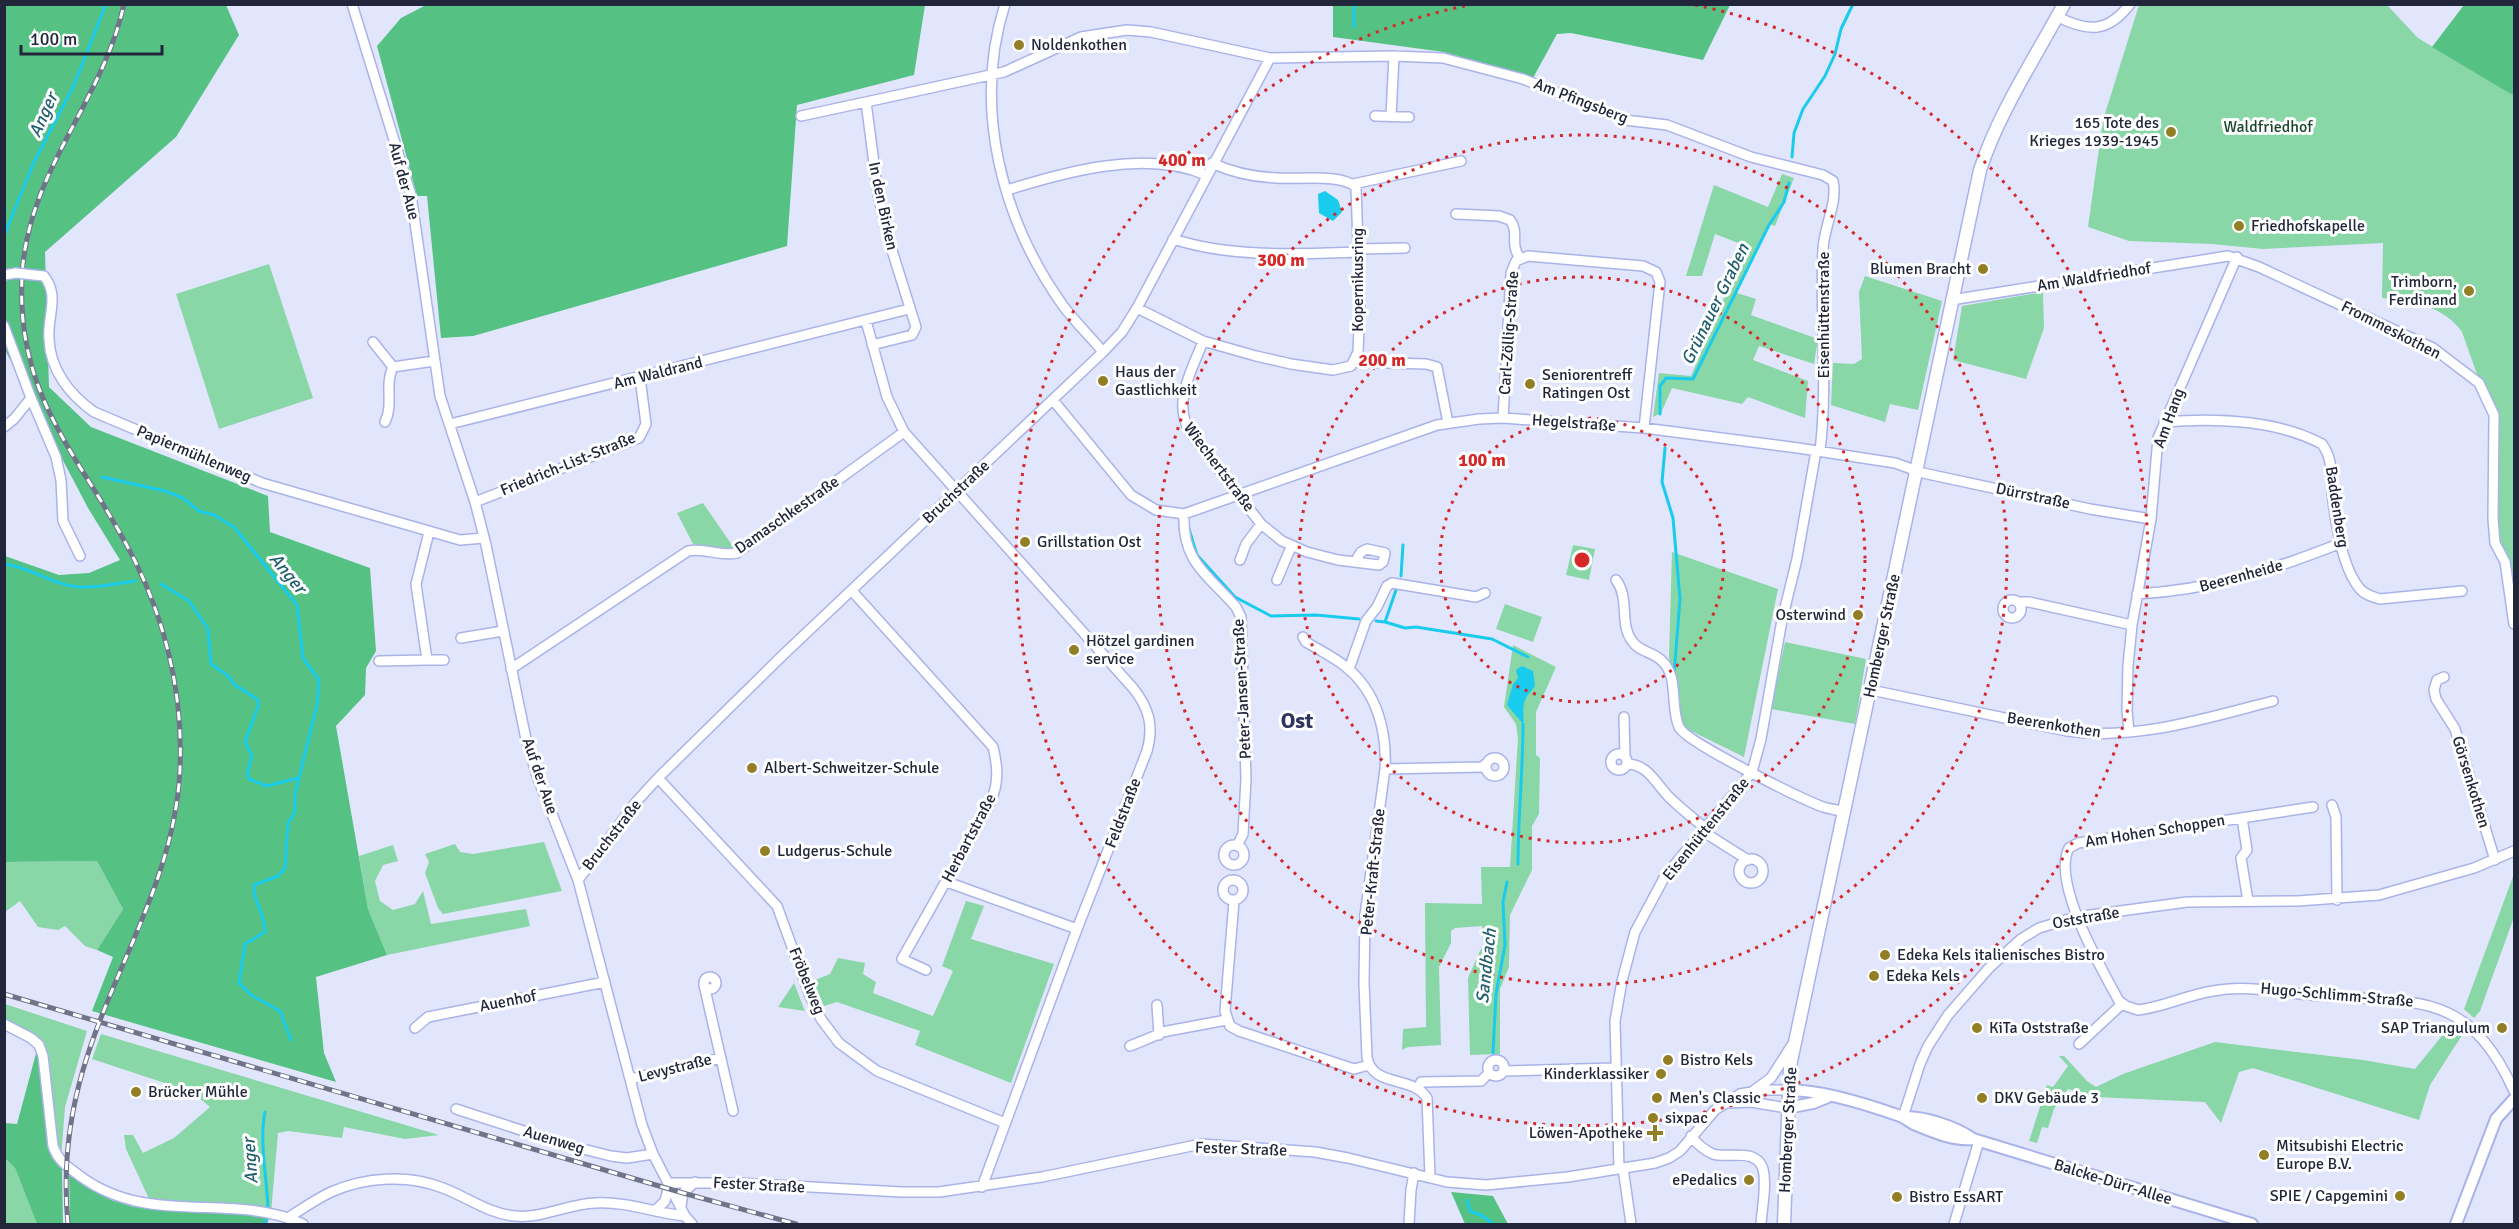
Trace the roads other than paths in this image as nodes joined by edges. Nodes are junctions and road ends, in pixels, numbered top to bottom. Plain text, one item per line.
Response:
1 (352, 4) edge
2 (1005, 4) edge
3 (2064, 4) edge
4 (2130, 4) edge
5 (2058, 17) junction
6 (1394, 56) junction
7 (1270, 58) junction
8 (993, 75) junction
9 (866, 102) junction
10 (801, 116) dead end
11 (1375, 116) dead end
12 (1391, 116) junction
13 (1409, 117) dead end
14 (1461, 161) dead end
15 (1212, 163) junction
16 (1206, 175) junction
17 (1833, 181) joint
18 (1353, 184) junction
19 (1007, 190) junction
20 (1456, 214) dead end
21 (1173, 239) junction
22 (1406, 248) dead end
23 (1359, 251) junction
24 (2237, 257) junction
25 (1520, 258) junction
26 (4, 275) edge
27 (1951, 300) junction
28 (1137, 308) junction
29 (909, 309) junction
30 (867, 321) junction
31 (4, 326) edge
32 (1203, 341) junction
33 (373, 342) dead end
34 (872, 345) junction
35 (1103, 352) junction
36 (434, 362) junction
37 (1354, 362) junction
38 (393, 367) junction
39 (640, 378) junction
40 (31, 398) junction
41 (1053, 400) junction
42 (1503, 418) junction
43 (385, 422) dead end
44 (2164, 422) junction
45 (1448, 423) junction
46 (450, 424) junction
47 (4, 427) edge
48 (1644, 428) junction
49 (904, 432) junction
50 (1818, 451) junction
51 (1916, 471) junction
52 (957, 490) junction
53 (1240, 495) junction
54 (475, 502) junction
55 (1184, 514) junction
56 (2151, 519) junction
57 (1261, 524) junction
58 (429, 532) junction
59 (484, 538) junction
60 (2341, 543) junction
61 (1291, 546) junction
62 (80, 556) dead end
63 (1240, 560) dead end
64 (1355, 562) dead end
65 (1276, 580) dead end
66 (1616, 580) dead end
67 (852, 591) junction
68 (2462, 591) dead end
69 (1485, 593) dead end
70 (2137, 594) junction
71 (2019, 602) dead end
72 (2514, 624) edge
73 (2132, 625) junction
74 (503, 631) junction
75 (1303, 637) dead end
76 (461, 638) dead end
77 (427, 660) junction
78 (444, 660) dead end
79 (379, 662) dead end
80 (511, 669) junction
81 (1349, 669) junction
82 (2444, 677) dead end
83 (1871, 690) junction
84 (2273, 701) dead end
85 (1624, 717) dead end
86 (2129, 732) junction
87 (1487, 764) dead end
88 (1385, 769) junction
89 (1752, 772) junction
90 (658, 778) junction
91 (2332, 805) dead end
92 (2313, 807) dead end
93 (1845, 812) junction
94 (2242, 818) junction
95 (1703, 830) junction
96 (1237, 846) junction
97 (2514, 851) edge
98 (1748, 860) dead end
99 (2495, 860) junction
100 (1235, 873) junction
101 (578, 880) junction
102 (947, 882) junction
103 (2337, 900) junction
104 (1234, 901) junction
105 (2248, 901) junction
106 (2076, 917) junction
107 (1077, 929) junction
108 (926, 970) dead end
109 (605, 981) junction
110 (704, 985) dead end
111 (2122, 1004) junction
112 (1157, 1005) dead end
113 (1226, 1020) junction
114 (4, 1024) edge
115 (415, 1028) dead end
116 (1159, 1035) junction
117 (1795, 1041) junction
118 (2079, 1044) dead end
119 (1130, 1046) dead end
120 (721, 1058) junction
121 (1369, 1065) junction
122 (1615, 1068) junction
123 (630, 1079) junction
124 (1418, 1089) junction
125 (1788, 1090) junction
126 (2514, 1090) edge
127 (1750, 1092) junction
128 (1828, 1097) junction
129 (2514, 1099) edge
130 (1726, 1103) junction
131 (1787, 1108) junction
132 (456, 1109) dead end
133 (733, 1111) dead end
134 (1903, 1117) junction
135 (1005, 1123) junction
136 (1691, 1136) junction
137 (1976, 1140) junction
138 (653, 1154) junction
139 (1621, 1168) junction
140 (1414, 1173) junction
141 (1430, 1177) junction
142 (694, 1182) junction
143 (669, 1183) junction
144 (982, 1187) junction
145 (681, 1206) junction
146 (655, 1211) junction
147 (686, 1216) junction
148 (288, 1218) junction
149 (303, 1224) edge
150 (692, 1224) edge
151 (1409, 1224) edge
152 (1631, 1224) edge
153 (1761, 1224) edge
154 (1784, 1224) edge
155 (1954, 1224) edge
156 (2252, 1224) edge
157 (2457, 1224) edge

1 - 36 street, Auf der Aue
2 - 8 street
3 - 5 main road, Homberger Straße
4 - 5 street
5 - 27 main road, Homberger Straße
6 - 7 street, Am Pfingsberg
6 - 12 street
6 - 17 street, Am Pfingsberg
7 - 8 street, Am Pfingsberg
7 - 15 street, Bruchstraße
8 - 9 street
8 - 19 street
9 - 10 street
9 - 29 street, In den Birken
11 - 12 street
12 - 13 street
14 - 18 street
15 - 16 street, Bruchstraße
15 - 18 street
16 - 19 street
16 - 21 street, Bruchstraße
17 - 50 street, Eisenhüttenstraße
18 - 23 street, Kopernikusring
19 - 35 street
20 - 25 street
21 - 23 street
21 - 28 street, Bruchstraße
22 - 23 street
23 - 37 street, Kopernikusring
24 - 27 street, Am Waldfriedhof
24 - 44 street, Am Hang
24 - 72 street, Frommeskothen
25 - 42 street, Carl-Zöllig-Straße
25 - 48 street, Carl-Zöllig-Straße
26 - 58 street, Papiermühlenweg, bridge
27 - 51 main road, Homberger Straße
28 - 32 street
28 - 35 street, Bruchstraße
29 - 30 street
29 - 34 street, In den Birken
30 - 34 street
30 - 39 street, Am Waldrand
31 - 40 street
32 - 37 street
32 - 53 street, Wiechertstraße
33 - 38 street
34 - 49 street
35 - 41 street, Bruchstraße
36 - 38 street
36 - 46 street, Auf der Aue
37 - 45 street
38 - 43 street
39 - 46 street, Am Waldrand
39 - 54 street, Friedrich-List-Straße
40 - 47 street
40 - 62 street
41 - 52 street, Bruchstraße
41 - 55 street
42 - 45 street, Hegelstraße
42 - 48 street, Hegelstraße
44 - 56 street, Am Hang
44 - 60 street, Baddenberg
45 - 53 street, Hegelstraße
46 - 54 street, Auf der Aue
48 - 50 street, Hegelstraße
49 - 52 street
49 - 80 street, Damaschkestraße
50 - 51 street, Hegelstraße
50 - 89 street, Eisenhüttenstraße
51 - 56 street, Dürrstraße
51 - 83 main road, Homberger Straße
52 - 67 street, Bruchstraße
52 - 107 street, Feldstraße
53 - 55 street
53 - 57 street, Wiechertstraße
54 - 59 street, Auf der Aue
55 - 96 street, Peter-Jansen-Straße
56 - 70 street, Am Hang
57 - 61 street, Wiechertstraße
57 - 63 street, Wiechertstraße
58 - 59 street, Papiermühlenweg
58 - 77 street
59 - 74 street, Auf der Aue
60 - 68 street, Baddenberg
60 - 70 street, Beerenheide
61 - 64 street, Wiechertstraße
61 - 65 street
66 - 89 street
67 - 90 street, Bruchstraße
67 - 102 street, Herbartstraße
69 - 81 street
70 - 73 street, Am Hang
71 - 73 street
73 - 86 street, Am Hang
74 - 76 street
74 - 80 street, Auf der Aue
75 - 81 street, Peter-Kraft-Straße
77 - 78 street
77 - 79 street
80 - 101 street, Auf der Aue
81 - 88 street, Peter-Kraft-Straße
82 - 99 street, Görsenkothen
83 - 86 street, Beerenkothen
83 - 93 main road, Homberger Straße
84 - 86 street, Beerenkothen
85 - 95 street
87 - 88 street
88 - 121 street, Peter-Kraft-Straße
89 - 93 street
89 - 95 street, Eisenhüttenstraße
90 - 101 street, Bruchstraße
90 - 135 street, Fröbelweg
91 - 103 street
92 - 94 street, Am Hohen Schoppen
93 - 117 main road, Homberger Straße
94 - 105 street, Am Hohen Schoppen
94 - 106 street, Am Hohen Schoppen
95 - 98 street
95 - 122 street, Eisenhüttenstraße
96 - 100 street, Peter-Jansen-Straße
96 - 100 street, Peter-Jansen-Straße
97 - 99 street, Oststraße
99 - 103 street, Oststraße
100 - 104 street
100 - 104 street
101 - 109 street, Auf der Aue
102 - 107 street
102 - 108 street, Herbartstraße
103 - 105 street, Oststraße
104 - 113 street
105 - 106 street, Oststraße
106 - 111 street
106 - 134 street, Oststraße
107 - 135 street, Feldstraße
109 - 115 street, Auenhof
109 - 123 street, Auf der Aue
110 - 120 street, Levystraße
111 - 118 street
111 - 126 street, Hugo-Schlimm-Straße
112 - 116 street
113 - 116 street
113 - 121 street
114 - 148 street
116 - 119 street
117 - 125 main road, Homberger Straße
117 - 127 street, Fester Straße
120 - 123 street, Levystraße
120 - 133 street, Levystraße
121 - 124 street
122 - 124 street
122 - 139 street, Eisenhüttenstraße
123 - 138 street, Auf der Aue
124 - 141 street
125 - 127 street, Fester Straße
125 - 128 street, Balcke-Dürr-Allee
125 - 131 main road, Homberger Straße
127 - 130 street, Fester Straße
128 - 131 street
128 - 134 street, Balcke-Dürr-Allee
129 - 157 street
130 - 131 street
130 - 136 street, Fester Straße
131 - 154 main road, Homberger Straße
132 - 138 street, Auenweg
134 - 137 street, Balcke-Dürr-Allee
135 - 144 street, Feldstraße
136 - 139 street, Fester Straße
136 - 153 street, Homberger Straße
137 - 155 street
137 - 156 street, Balcke-Dürr-Allee
138 - 143 street, Auf der Aue
139 - 141 street, Fester Straße
139 - 152 street, Eisenhüttenstraße
140 - 141 street, Fester Straße
140 - 144 street, Fester Straße
140 - 151 street
142 - 143 street, Fester Straße
142 - 144 street, Fester Straße
142 - 145 street, Fester Straße
143 - 145 street, Auf der Aue
143 - 146 street
145 - 147 street, Auf der Aue
146 - 147 street
146 - 148 street
147 - 150 street, Auf der Aue
148 - 149 street

